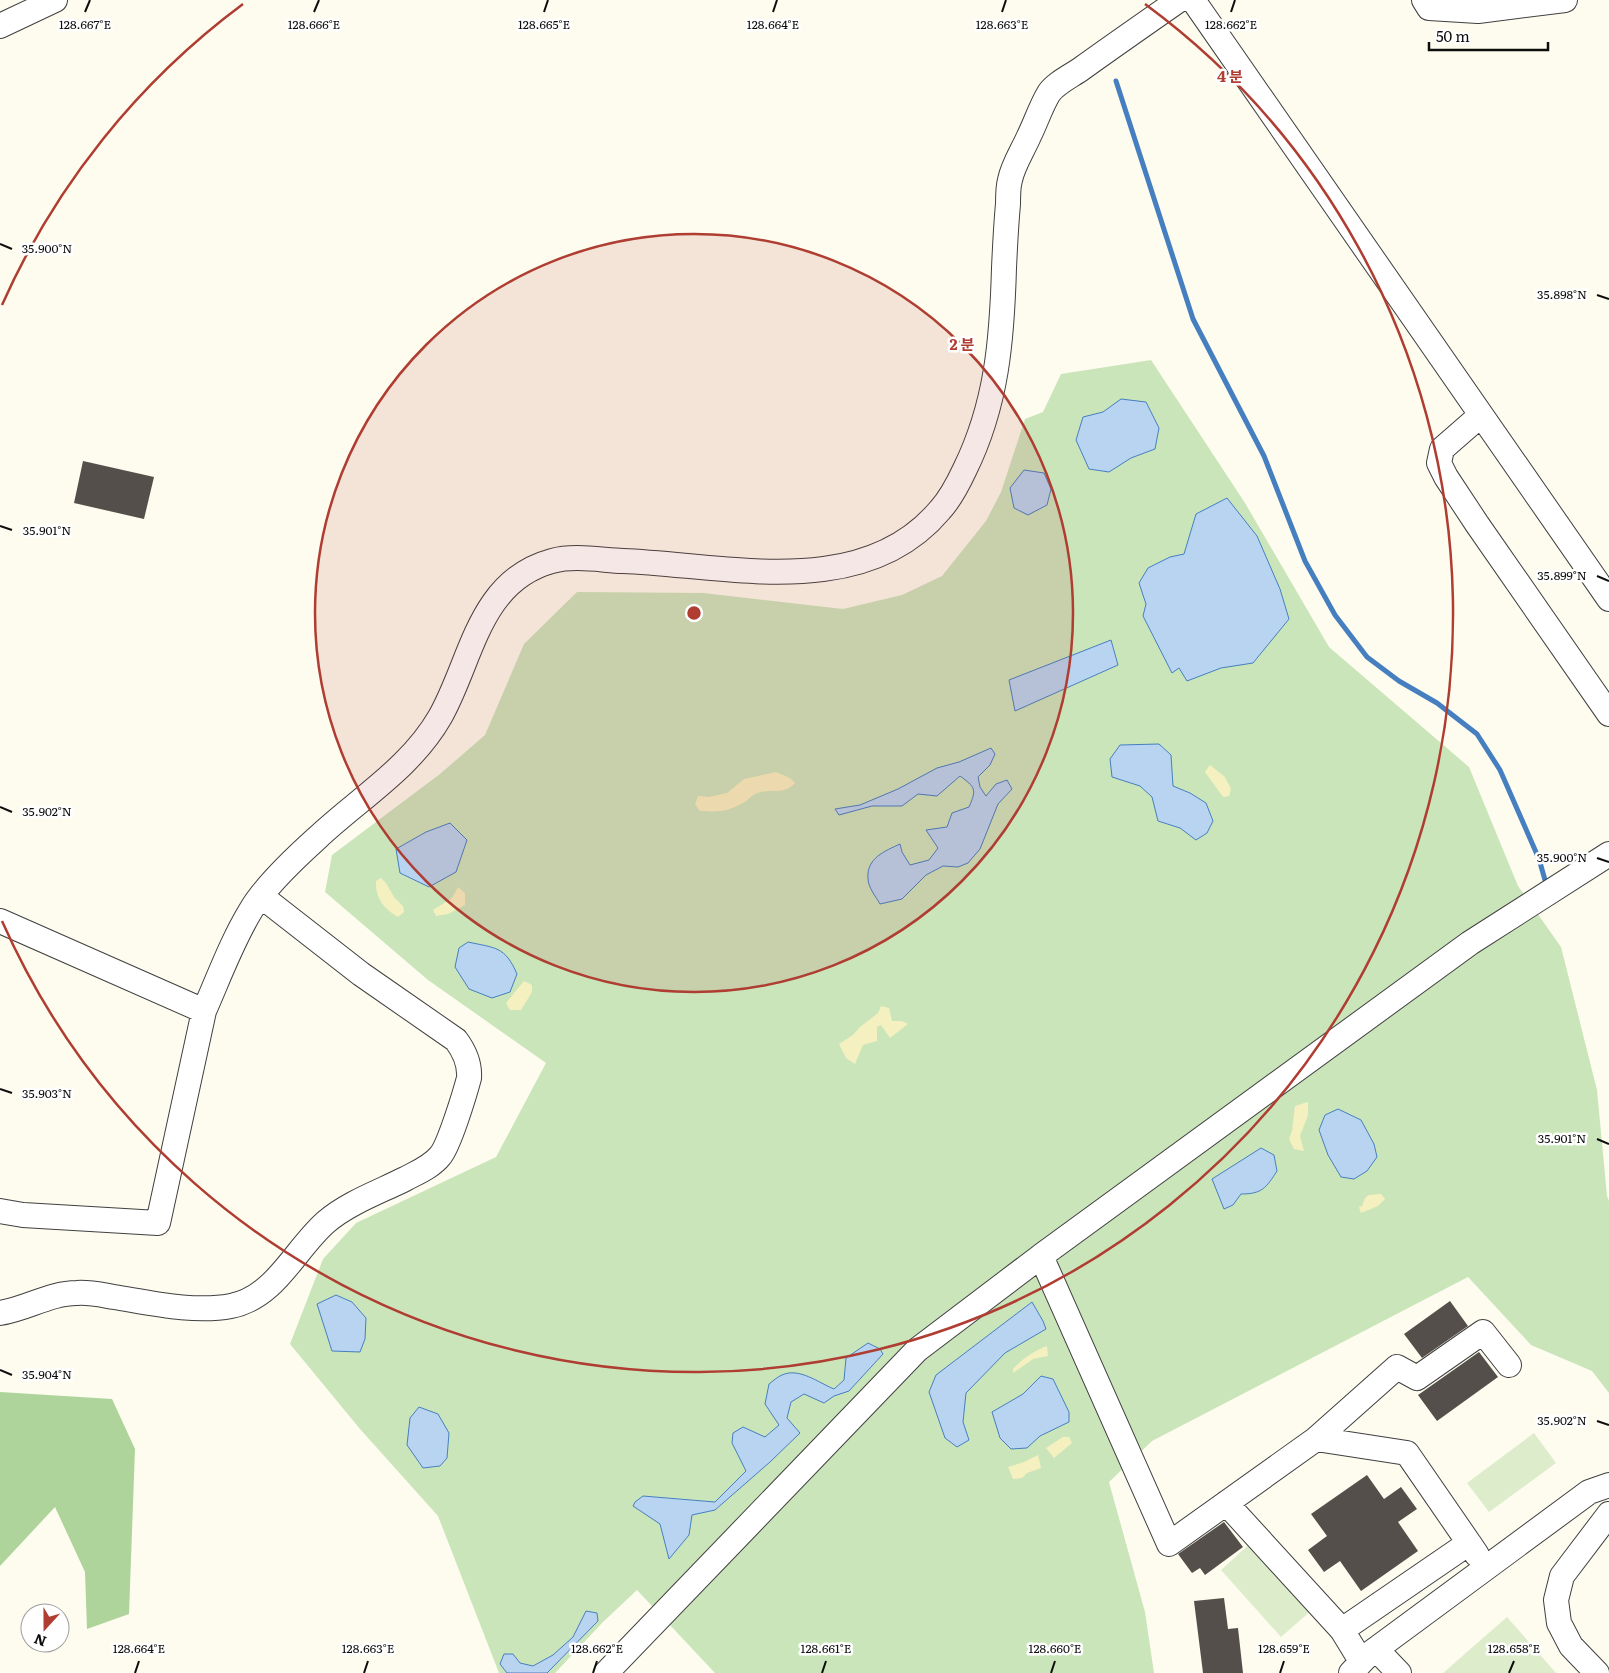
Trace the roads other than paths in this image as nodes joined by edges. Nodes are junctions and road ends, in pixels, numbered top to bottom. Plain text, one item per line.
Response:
1 (55, 0) edge
2 (1178, 0) edge
3 (1193, 0) edge
4 (1424, 0) edge
5 (1565, 0) edge
6 (0, 26) edge
7 (1481, 415) junction
8 (1609, 599) edge
9 (1609, 714) edge
10 (1609, 854) edge
11 (261, 896) junction
12 (0, 922) edge
13 (204, 1011) junction
14 (0, 1211) edge
15 (1041, 1256) junction
16 (0, 1313) edge
17 (1509, 1365) dead end
18 (1316, 1439) junction
19 (1609, 1485) edge
20 (1226, 1503) junction
21 (1609, 1514) edge
22 (1469, 1543) junction
23 (1486, 1568) junction
24 (1400, 1590) junction
25 (1420, 1617) junction
26 (1342, 1630) junction
27 (1363, 1661) edge
28 (606, 1673) edge
29 (1398, 1673) edge
30 (1596, 1673) edge

1 - 6 lane
2 - 11 lane
3 - 7 lane
4 - 5 lane
7 - 8 lane
7 - 9 lane
10 - 15 lane
11 - 13 lane
11 - 16 lane
12 - 13 lane
13 - 14 lane
15 - 20 lane
15 - 28 lane
17 - 18 lane
18 - 20 lane
18 - 22 lane
19 - 23 lane
20 - 26 lane
21 - 30 lane
22 - 23 lane
22 - 24 lane
23 - 25 lane
24 - 25 lane
24 - 26 lane
25 - 27 lane
26 - 27 lane
27 - 29 lane

